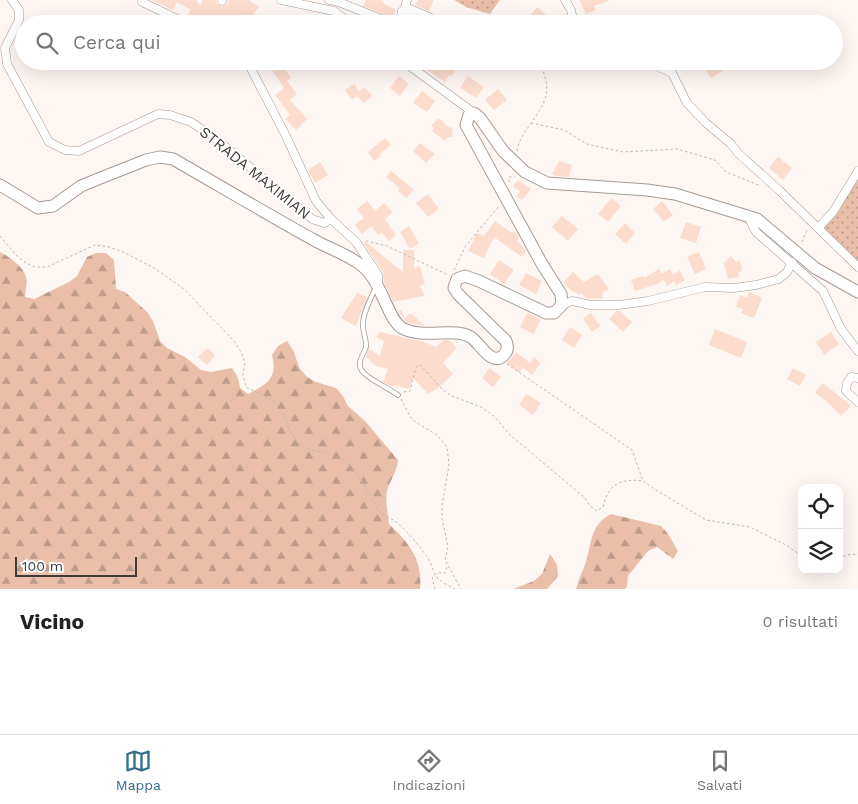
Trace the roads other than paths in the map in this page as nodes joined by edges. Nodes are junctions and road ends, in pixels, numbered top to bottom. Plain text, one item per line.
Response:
1 (12, 0) edge
2 (142, 0) edge
3 (281, 0) edge
4 (329, 0) edge
5 (407, 0) edge
6 (565, 0) edge
7 (20, 15) edge
8 (169, 15) edge
9 (339, 15) edge
10 (371, 15) edge
11 (401, 15) edge
12 (411, 15) edge
13 (425, 15) edge
14 (571, 15) edge
15 (15, 29) edge
16 (252, 70) edge
17 (414, 70) edge
18 (666, 70) edge
19 (474, 113) junction
20 (858, 171) edge
21 (0, 185) edge
22 (330, 219) junction
23 (815, 226) junction
24 (793, 257) junction
25 (858, 268) edge
26 (378, 284) junction
27 (858, 292) edge
28 (562, 305) junction
29 (858, 351) edge
30 (858, 378) edge
31 (398, 395) road end
32 (858, 402) edge

1 - 7 street, STRADA MAXIMIAN
2 - 8 street
3 - 9 street
4 - 10 street
5 - 13 street
6 - 14 street
11 - 12 street
15 - 22 street, STRADA MAXIMIAN
16 - 22 street
17 - 19 street
18 - 23 street
19 - 24 street
19 - 28 street
20 - 23 street
21 - 26 street
22 - 26 street
23 - 25 street
24 - 27 street
24 - 28 street
24 - 29 street
26 - 28 street
26 - 31 lane
30 - 32 street

